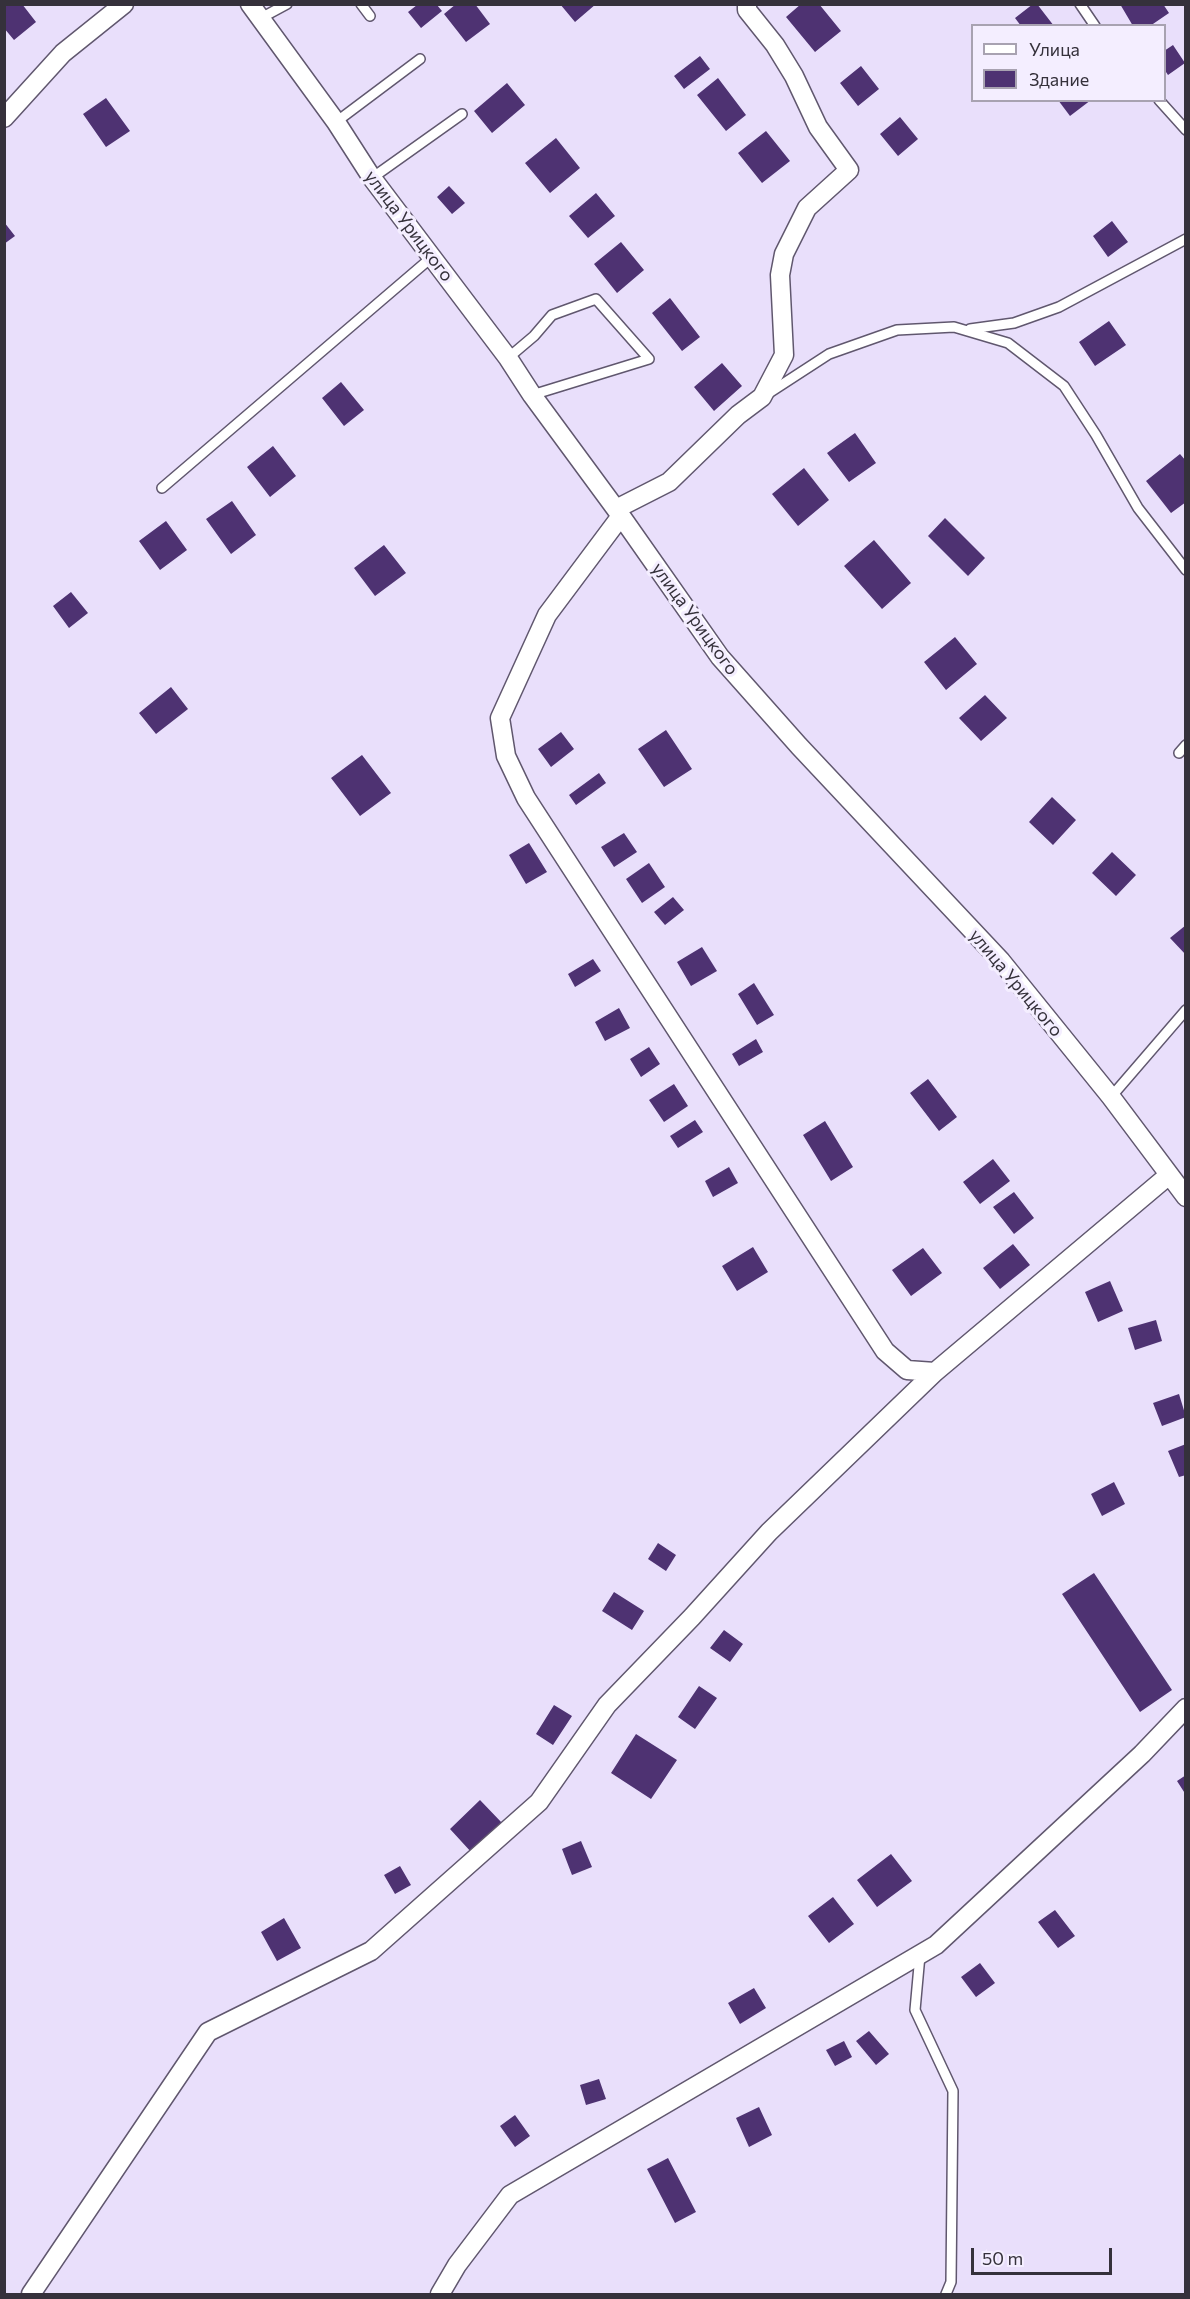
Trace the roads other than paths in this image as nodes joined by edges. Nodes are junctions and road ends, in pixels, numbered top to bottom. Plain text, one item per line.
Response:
1 (124, 4) edge
2 (287, 4) edge
3 (361, 4) edge
4 (747, 4) edge
5 (1080, 4) edge
6 (256, 11) edge
7 (370, 16) dead end
8 (1094, 24) edge
9 (420, 59) dead end
10 (1161, 102) edge
11 (462, 114) dead end
12 (4, 118) edge
13 (336, 122) junction
14 (1185, 130) edge
15 (372, 178) junction
16 (1185, 239) edge
17 (432, 257) junction
18 (964, 330) junction
19 (508, 358) junction
20 (532, 395) junction
21 (762, 397) junction
22 (162, 488) dead end
23 (619, 512) junction
24 (1185, 570) edge
25 (1185, 1010) edge
26 (1111, 1097) junction
27 (1169, 1175) junction
28 (1185, 1197) edge
29 (935, 1372) junction
30 (1185, 1708) edge
31 (920, 1955) junction
32 (31, 2295) edge
33 (440, 2295) edge
34 (946, 2295) edge

1 - 12 street
2 - 6 lane
3 - 7 lane
4 - 21 street
5 - 8 lane
6 - 13 street, улица Урицкого
9 - 13 lane
10 - 14 lane
11 - 15 lane
13 - 15 street, улица Урицкого
15 - 17 street, улица Урицкого
16 - 18 lane
17 - 19 street, улица Урицкого
17 - 22 lane
18 - 21 lane
18 - 24 lane
19 - 20 street, улица Урицкого
19 - 20 lane
20 - 23 street, улица Урицкого
21 - 23 street
23 - 26 street, улица Урицкого
23 - 29 street
25 - 26 lane
26 - 27 street, улица Урицкого
27 - 28 street, улица Урицкого
27 - 29 street
29 - 32 street
30 - 31 street
31 - 33 street
31 - 34 lane

